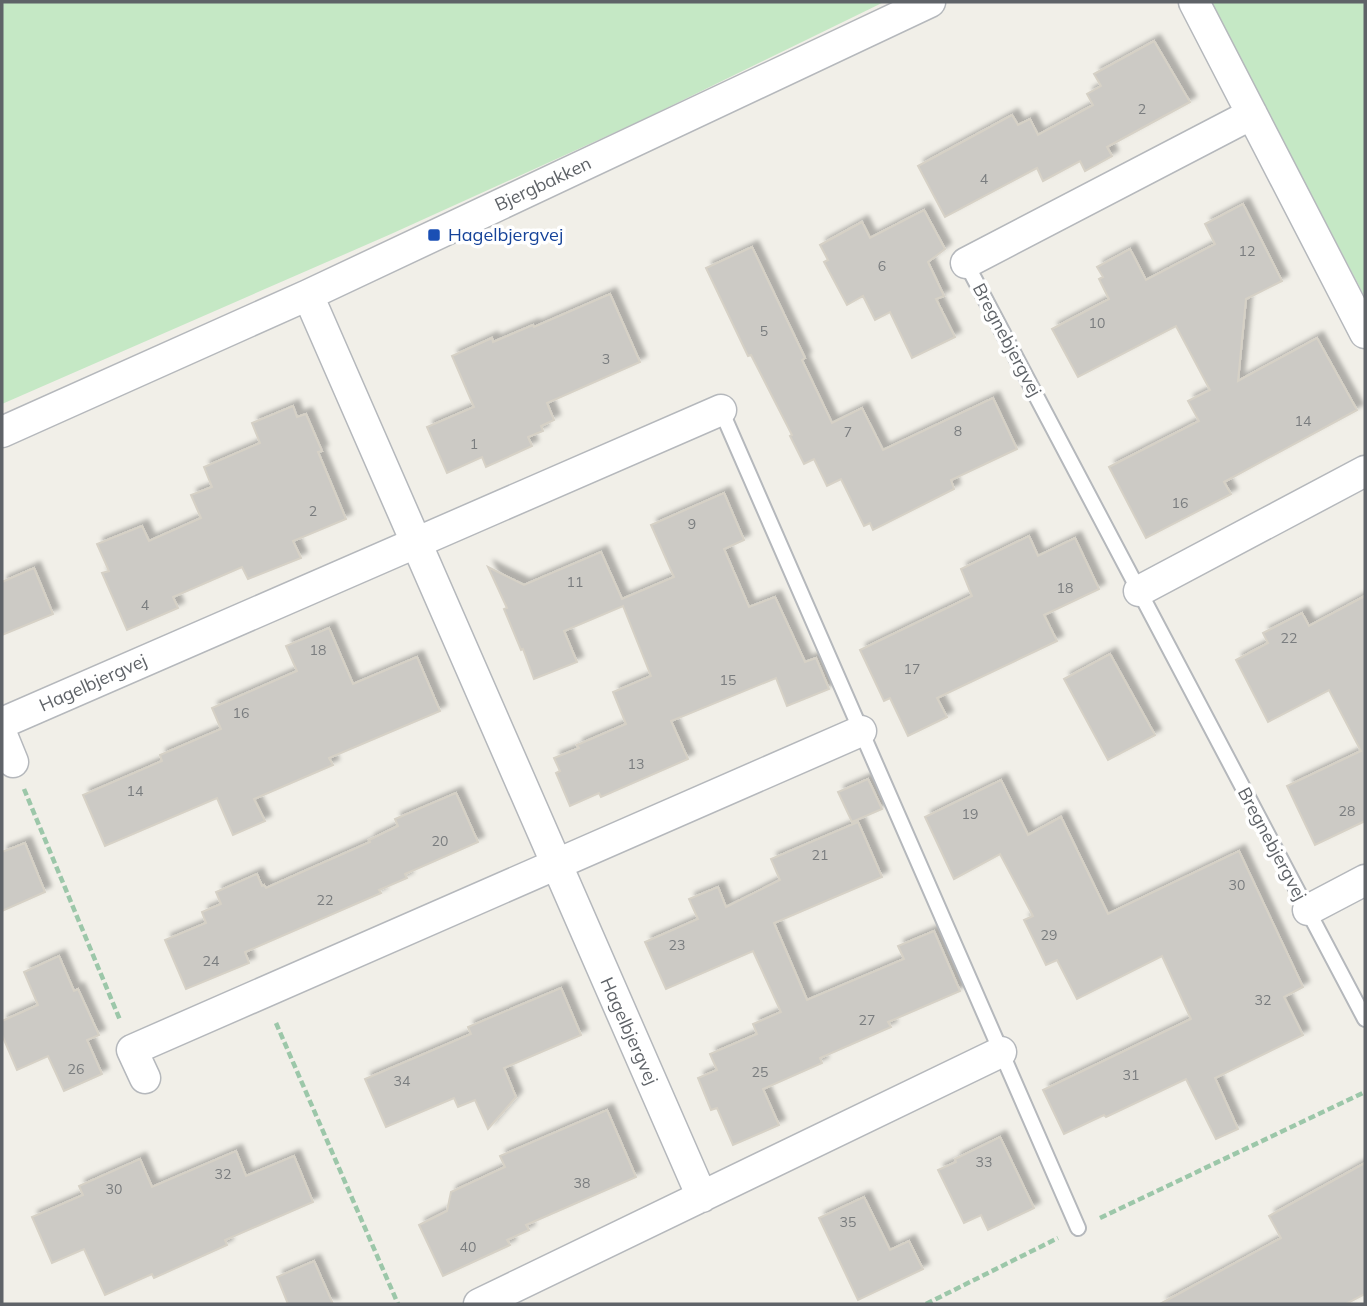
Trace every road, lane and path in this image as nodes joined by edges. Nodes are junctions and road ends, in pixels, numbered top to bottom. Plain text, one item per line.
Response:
1 (930, 2) edge
2 (1194, 2) edge
3 (1252, 114) junction
4 (966, 263) joint
5 (307, 295) junction
6 (1365, 333) edge
7 (721, 410) joint
8 (2, 432) edge
9 (1365, 471) edge
10 (416, 542) junction
11 (1139, 591) junction
12 (2, 723) edge
13 (861, 731) junction
14 (2, 735) edge
15 (13, 762) joint
16 (557, 865) junction
17 (1365, 880) edge
18 (1308, 910) junction
19 (263, 993) junction
20 (1365, 1019) edge
21 (132, 1050) junction
22 (1001, 1052) junction
23 (145, 1078) dead end
24 (1365, 1092) edge
25 (702, 1197) junction
26 (1078, 1228) junction
27 (398, 1304) edge
28 (478, 1304) edge
29 (926, 1304) edge

1 - 5 street, Bjergbakken
2 - 3 street
3 - 4 street, Bregnebjergvej
3 - 6 street
4 - 11 lane, Bregnebjergvej
5 - 8 street, Bjergbakken
5 - 10 street, Hagelbjergvej
7 - 10 street, Hagelbjergvej
7 - 13 lane
9 - 11 street
10 - 12 street, Hagelbjergvej
10 - 16 street, Hagelbjergvej
11 - 18 lane, Bregnebjergvej
13 - 16 street
13 - 22 lane
14 - 15 street
15 - 21 path
16 - 19 street
16 - 25 street, Hagelbjergvej
17 - 18 street, Bregnebjergvej
18 - 20 lane, Bregnebjergvej
19 - 21 street
19 - 27 path
21 - 23 street
22 - 25 street
22 - 26 lane
24 - 26 path
25 - 28 street
26 - 29 path

